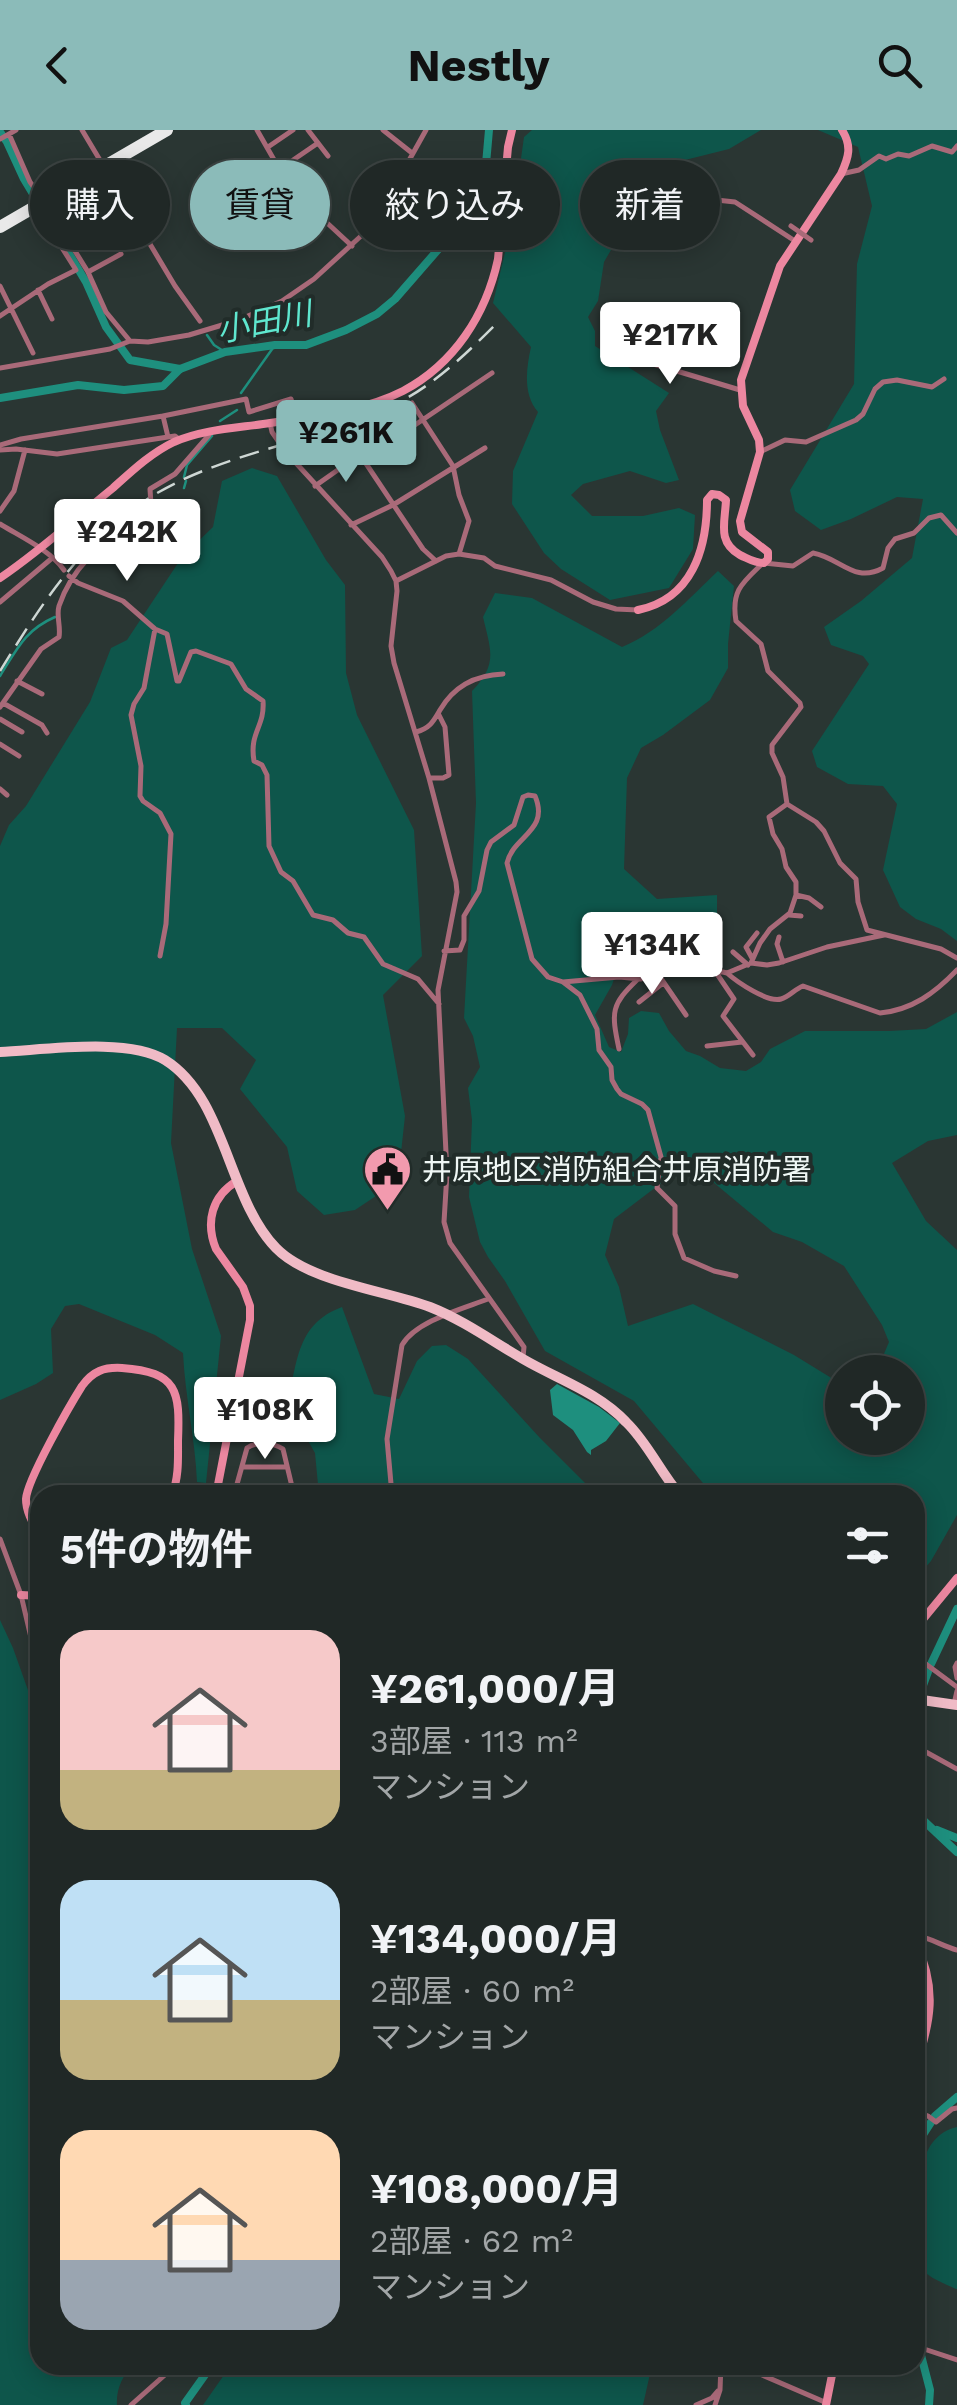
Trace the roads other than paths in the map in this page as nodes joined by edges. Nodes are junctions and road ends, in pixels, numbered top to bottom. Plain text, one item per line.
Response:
1 (16, 130) edge
2 (82, 130) edge
3 (167, 130) edge
4 (258, 130) edge
5 (294, 130) edge
6 (308, 130) edge
7 (383, 130) edge
8 (426, 130) edge
9 (512, 130) edge
10 (842, 130) edge
11 (4, 137) edge
12 (318, 143) junction
13 (957, 146) edge
14 (268, 147) junction
15 (413, 154) junction
16 (328, 156) dead end
17 (100, 160) edge
18 (114, 160) edge
19 (275, 160) edge
20 (292, 160) edge
21 (410, 160) edge
22 (842, 174) junction
23 (30, 182) edge
24 (720, 201) edge
25 (30, 210) edge
26 (791, 226) dead end
27 (0, 227) edge
28 (330, 227) edge
29 (811, 240) dead end
30 (795, 241) junction
31 (350, 244) edge
32 (350, 248) edge
33 (65, 250) edge
34 (72, 250) edge
35 (154, 250) edge
36 (121, 254) dead end
37 (88, 272) junction
38 (0, 286) edge
39 (38, 290) junction
40 (12, 310) junction
41 (0, 316) edge
42 (52, 318) dead end
43 (200, 322) dead end
44 (128, 342) junction
45 (33, 353) dead end
46 (606, 354) dead end
47 (0, 368) edge
48 (492, 373) dead end
49 (944, 379) dead end
50 (740, 390) junction
51 (412, 403) dead end
52 (333, 411) junction
53 (295, 412) dead end
54 (163, 416) junction
55 (424, 420) junction
56 (270, 423) junction
57 (208, 432) junction
58 (168, 437) junction
59 (180, 440) junction
60 (0, 448) edge
61 (485, 448) dead end
62 (25, 450) junction
63 (760, 452) junction
64 (361, 457) junction
65 (453, 466) junction
66 (315, 486) junction
67 (393, 505) junction
68 (0, 511) edge
69 (0, 524) edge
70 (351, 525) junction
71 (957, 533) edge
72 (99, 545) junction
73 (40, 549) junction
74 (768, 552) junction
75 (459, 554) junction
76 (52, 559) junction
77 (133, 559) dead end
78 (436, 561) junction
79 (763, 564) junction
80 (776, 564) junction
81 (68, 575) junction
82 (0, 578) edge
83 (396, 581) junction
84 (0, 602) edge
85 (638, 610) joint
86 (155, 629) junction
87 (503, 674) dead end
88 (18, 682) junction
89 (42, 694) dead end
90 (1, 705) edge
91 (438, 714) junction
92 (0, 719) edge
93 (22, 732) dead end
94 (416, 732) junction
95 (47, 733) dead end
96 (0, 744) edge
97 (19, 756) dead end
98 (430, 778) junction
99 (0, 789) edge
100 (7, 795) dead end
101 (787, 804) junction
102 (796, 894) junction
103 (820, 907) dead end
104 (788, 915) junction
105 (801, 916) dead end
106 (758, 933) dead end
107 (884, 935) junction
108 (779, 937) dead end
109 (444, 951) junction
110 (733, 952) dead end
111 (160, 956) dead end
112 (647, 958) dead end
113 (957, 958) edge
114 (750, 962) junction
115 (782, 962) junction
116 (957, 970) edge
117 (715, 971) junction
118 (658, 972) junction
119 (727, 973) junction
120 (638, 979) junction
121 (563, 982) junction
122 (663, 983) junction
123 (640, 1002) dead end
124 (439, 1004) junction
125 (686, 1015) dead end
126 (742, 1042) junction
127 (707, 1046) dead end
128 (619, 1049) dead end
129 (0, 1052) edge
130 (753, 1055) dead end
131 (237, 1182) junction
132 (736, 1276) dead end
133 (488, 1299) junction
134 (449, 1315) junction
135 (522, 1358) junction
136 (243, 1467) junction
137 (287, 1467) junction
138 (30, 1485) edge
139 (175, 1485) edge
140 (218, 1485) edge
141 (238, 1485) edge
142 (292, 1485) edge
143 (391, 1485) edge
144 (673, 1485) edge
145 (30, 1486) edge
146 (30, 1519) edge
147 (0, 1539) edge
148 (957, 1578) edge
149 (21, 1595) junction
150 (30, 1595) edge
151 (925, 1618) edge
152 (30, 1633) edge
153 (957, 1663) edge
154 (925, 1664) edge
155 (957, 1678) edge
156 (957, 1689) edge
157 (925, 1700) edge
158 (956, 1704) edge
159 (925, 1752) edge
160 (957, 1770) edge
161 (925, 1941) edge
162 (957, 1950) edge
163 (925, 1969) edge
164 (925, 2039) edge
165 (957, 2108) edge
166 (925, 2116) edge
167 (925, 2348) edge
168 (957, 2360) edge
169 (165, 2375) edge
170 (720, 2375) edge
171 (762, 2375) edge
172 (832, 2375) edge
173 (720, 2390) junction
174 (827, 2404) edge
175 (131, 2405) edge
176 (696, 2405) edge
177 (715, 2405) edge

1 - 11 street
2 - 17 street
3 - 18 highway
4 - 14 street
5 - 14 street
6 - 12 street
7 - 15 street
8 - 15 street
9 - 52 street
10 - 22 street
11 - 23 street
12 - 16 street
12 - 20 street
13 - 22 street
14 - 19 street
15 - 21 street
22 - 30 street
24 - 30 street
25 - 27 highway
26 - 29 street, bridge
28 - 31 street
30 - 50 street
32 - 44 street
33 - 39 street
34 - 37 street
35 - 43 street
36 - 37 street
37 - 44 street
38 - 40 street
39 - 40 street
39 - 42 street
40 - 41 street
40 - 45 street
44 - 47 street
46 - 50 street
48 - 55 street
49 - 63 street
50 - 63 street
51 - 55 street
52 - 56 street
52 - 64 street
53 - 54 street
54 - 58 street
54 - 60 street
55 - 64 street
55 - 65 street
56 - 57 street
56 - 66 street
57 - 59 street
57 - 72 street
58 - 59 street
58 - 62 street
59 - 73 street
60 - 62 street
61 - 65 street
62 - 68 street
63 - 74 street
64 - 66 street
64 - 67 street
65 - 67 street
65 - 75 street
66 - 70 street
67 - 70 street
67 - 78 street
69 - 73 street
70 - 83 street
71 - 80 street
72 - 77 street
72 - 81 street
73 - 76 street
73 - 82 street
74 - 79 street
74 - 80 street
75 - 78 street
75 - 85 street
76 - 81 street
76 - 84 street
78 - 83 street
79 - 80 street
79 - 85 street
79 - 101 street
81 - 86 street
81 - 88 street
83 - 94 street
86 - 111 street
86 - 124 street
87 - 91 street
88 - 89 street
88 - 90 street
90 - 95 street
91 - 94 street
91 - 98 street
92 - 93 street
94 - 98 street
96 - 97 street
98 - 109 street
99 - 100 street
101 - 102 street
101 - 107 street
102 - 103 street
102 - 104 street
104 - 105 street
104 - 114 street
106 - 114 street
107 - 113 street
107 - 115 street
108 - 115 street
109 - 121 street
109 - 124 street
110 - 114 street
112 - 118 street
114 - 115 street
114 - 119 street
116 - 119 street
117 - 118 street
117 - 119 street
117 - 126 street
118 - 120 street
118 - 122 street
120 - 121 street
120 - 128 street
121 - 132 street
122 - 123 street
122 - 125 street
124 - 133 street
126 - 127 street
126 - 130 street
129 - 131 main road
131 - 134 main road
131 - 140 street
133 - 134 street
133 - 135 street
134 - 135 main road
134 - 143 street
135 - 144 main road
136 - 137 street
136 - 137 street
136 - 141 street
137 - 142 street
138 - 139 street
145 - 146 street
147 - 149 street
148 - 151 street
149 - 150 street
149 - 152 street
153 - 155 street
154 - 156 street
156 - 158 street
157 - 158 main road
159 - 160 street
161 - 162 street
163 - 164 street
165 - 166 street
167 - 168 street
169 - 175 street
170 - 173 street
171 - 174 street
172 - 174 street
173 - 176 street
173 - 177 street

